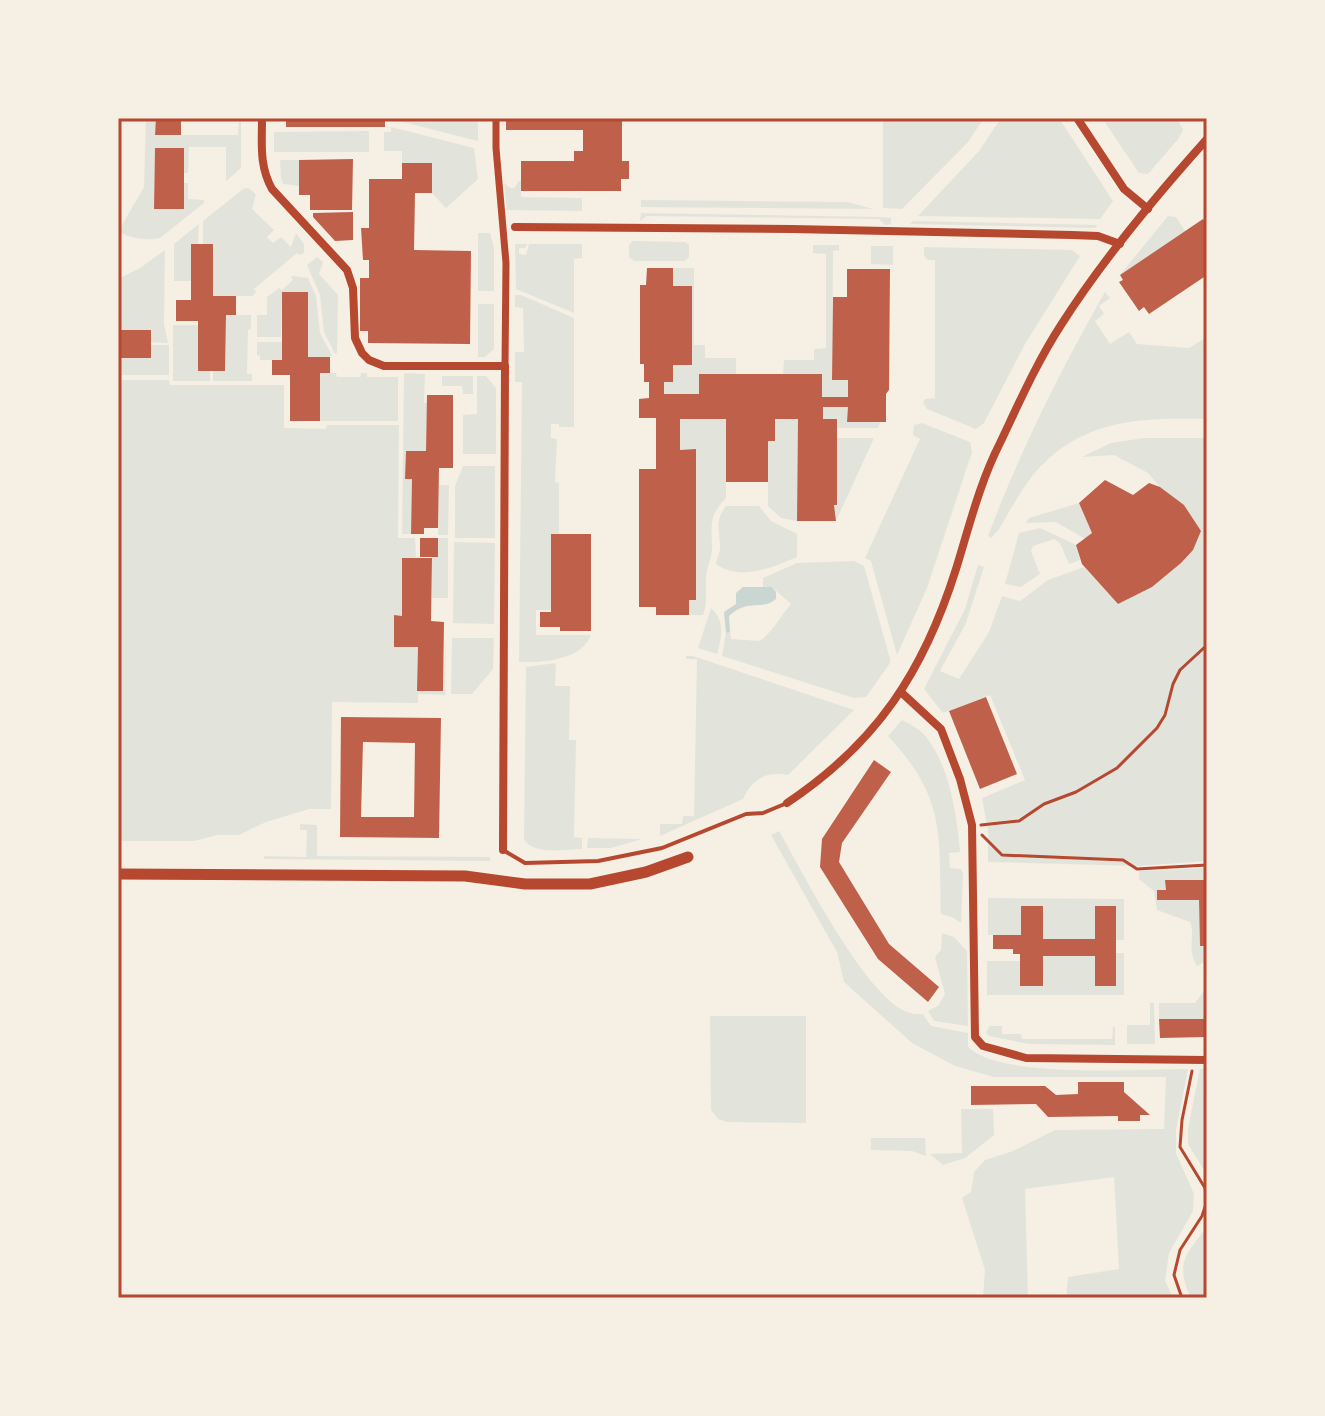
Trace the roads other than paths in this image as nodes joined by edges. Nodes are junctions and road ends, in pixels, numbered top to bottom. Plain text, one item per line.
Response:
1 (262, 118) edge
2 (496, 118) edge
3 (1077, 118) edge
4 (1207, 139) edge
5 (1148, 209) junction
6 (503, 227) junction
7 (515, 227) joint
8 (1120, 244) junction
9 (505, 366) junction
10 (902, 693) junction
11 (787, 803) joint
12 (503, 850) joint
13 (688, 857) dead end
14 (118, 874) edge
15 (1207, 1060) edge

1 - 9 street
2 - 6 street
3 - 5 street
4 - 5 street
5 - 8 street
6 - 7 street
6 - 9 street
7 - 8 street
8 - 10 street
9 - 12 street
10 - 11 street
10 - 15 street
11 - 12 lane
13 - 14 street

